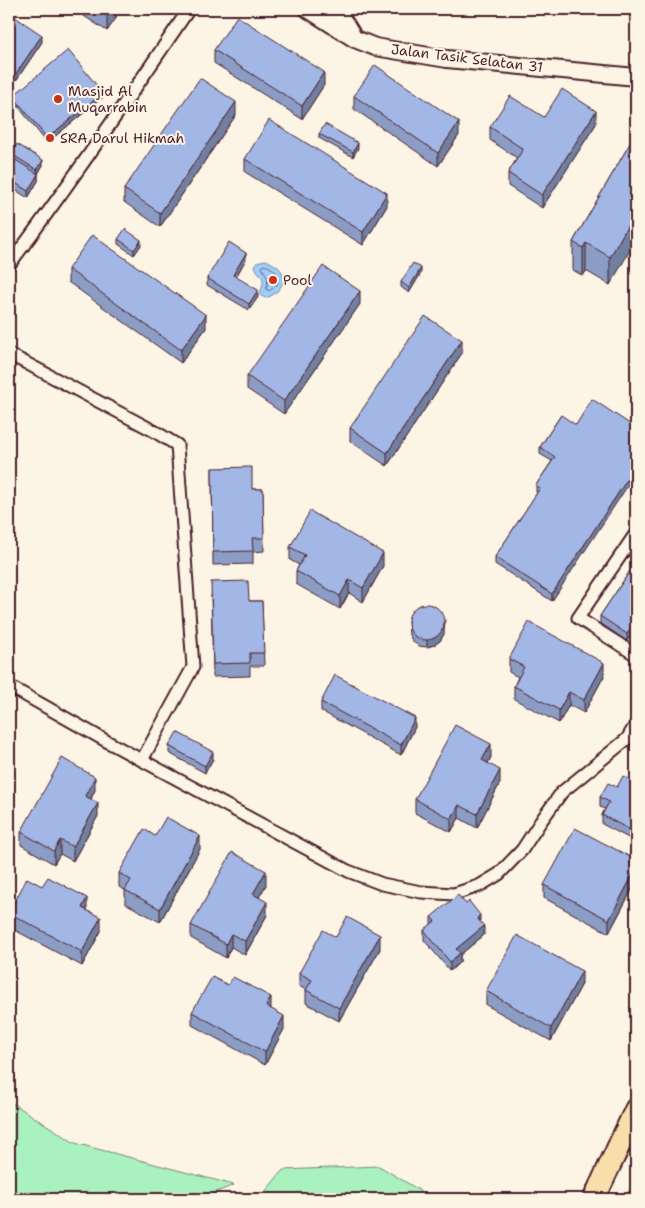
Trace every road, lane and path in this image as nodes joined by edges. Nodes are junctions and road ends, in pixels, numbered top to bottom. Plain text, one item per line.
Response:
1 (189, 9) edge
2 (308, 9) edge
3 (338, 9) edge
4 (355, 39) junction
5 (636, 77) edge
6 (9, 265) edge
7 (9, 354) edge
8 (636, 533) edge
9 (636, 655) edge
10 (9, 686) edge
11 (636, 724) edge
12 (142, 760) junction
13 (636, 1109) edge
14 (636, 1158) edge
15 (594, 1199) edge
16 (616, 1199) edge

1 - 6 street
2 - 4 street, Jalan Tasik Selatan 31
3 - 4 street
4 - 5 street, Jalan Tasik Selatan 31
7 - 12 street
8 - 9 street
10 - 12 street
11 - 12 street
13 - 15 highway
14 - 16 street

